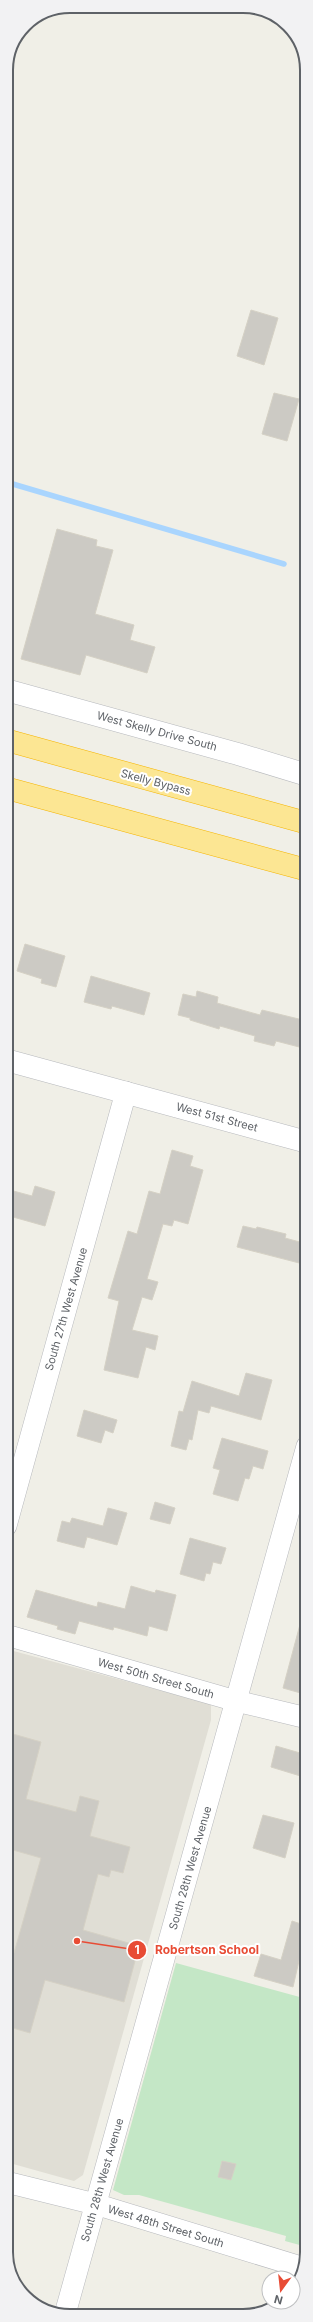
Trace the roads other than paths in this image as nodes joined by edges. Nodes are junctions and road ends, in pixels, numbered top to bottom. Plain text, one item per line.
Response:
1 (13, 692) edge
2 (13, 742) edge
3 (300, 773) edge
4 (13, 790) edge
5 (300, 821) edge
6 (300, 868) edge
7 (13, 1062) edge
8 (126, 1092) junction
9 (300, 1140) edge
10 (300, 1471) edge
11 (13, 1501) edge
12 (13, 1636) edge
13 (236, 1701) junction
14 (300, 1716) edge
15 (13, 2184) edge
16 (95, 2204) junction
17 (298, 2266) edge
18 (66, 2309) edge

1 - 3 street, West Skelly Drive South
2 - 5 highway, Skelly Bypass
4 - 6 highway
7 - 8 street, West 51st Street
8 - 9 street, West 51st Street
8 - 11 street, South 27th West Avenue
10 - 13 street, South 28th West Avenue
12 - 13 street, West 50th Street South
13 - 14 street, West 50th Street South
13 - 16 street, South 28th West Avenue
15 - 16 street, West 48th Street South
16 - 17 street, West 48th Street South
16 - 18 street, South 28th West Avenue

